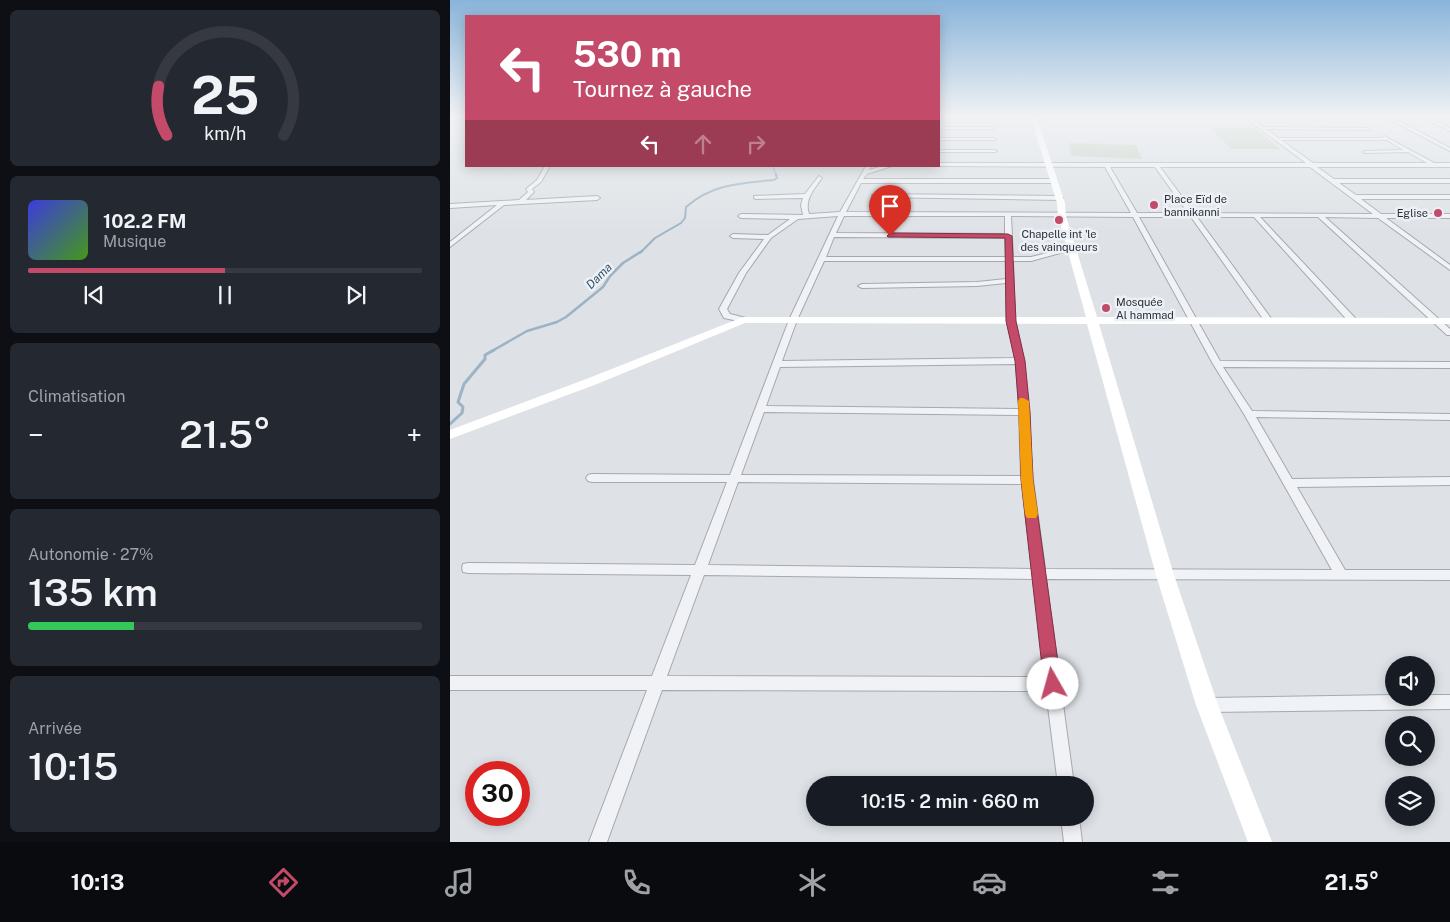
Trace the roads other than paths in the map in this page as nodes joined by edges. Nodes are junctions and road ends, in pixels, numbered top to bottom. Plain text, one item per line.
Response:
1 (995, 154) edge
2 (1045, 154) edge
3 (1297, 154) edge
4 (1415, 154) edge
5 (940, 165) edge
6 (996, 165) junction
7 (1048, 165) junction
8 (1107, 165) junction
9 (1156, 165) junction
10 (1311, 165) junction
11 (1394, 165) junction
12 (1434, 165) junction
13 (1450, 165) edge
14 (547, 167) edge
15 (867, 167) edge
16 (886, 167) edge
17 (1401, 170) dead end
18 (864, 173) junction
19 (1409, 176) dead end
20 (819, 178) dead end
21 (859, 181) junction
22 (1054, 181) junction
23 (1333, 181) junction
24 (1416, 181) junction
25 (1450, 181) edge
26 (756, 196) dead end
27 (807, 196) junction
28 (874, 196) dead end
29 (1354, 197) junction
30 (1450, 197) edge
31 (597, 198) dead end
32 (1060, 198) junction
33 (520, 203) junction
34 (502, 204) junction
35 (450, 206) edge
36 (840, 214) junction
37 (1008, 214) junction
38 (806, 215) junction
39 (1319, 215) junction
40 (1379, 215) junction
41 (741, 216) dead end
42 (1062, 216) junction
43 (1135, 216) junction
44 (1193, 216) junction
45 (1256, 216) junction
46 (1449, 216) edge
47 (796, 217) junction
48 (831, 235) junction
49 (733, 236) dead end
50 (1008, 236) junction
51 (769, 237) junction
52 (450, 245) edge
53 (1072, 249) junction
54 (821, 259) junction
55 (1009, 259) junction
56 (1450, 268) edge
57 (1008, 281) junction
58 (862, 286) dead end
59 (743, 320) junction
60 (793, 320) junction
61 (1011, 321) junction
62 (1093, 321) junction
63 (1194, 321) junction
64 (1269, 321) junction
65 (1437, 321) junction
66 (1450, 321) edge
67 (1353, 322) junction
68 (1450, 333) edge
69 (1020, 361) junction
70 (777, 364) junction
71 (1218, 364) junction
72 (1450, 365) edge
73 (760, 409) junction
74 (1024, 412) junction
75 (1249, 414) junction
76 (1450, 416) edge
77 (450, 435) edge
78 (592, 478) dead end
79 (734, 478) junction
80 (1027, 480) junction
81 (1450, 481) edge
82 (1289, 483) junction
83 (468, 568) dead end
84 (699, 570) junction
85 (1039, 573) junction
86 (1340, 574) junction
87 (1165, 576) junction
88 (1450, 576) edge
89 (450, 683) edge
90 (657, 684) junction
91 (1053, 684) junction
92 (1450, 702) edge
93 (1207, 706) junction
94 (1065, 776) edge
95 (1071, 826) edge
96 (598, 842) edge
97 (1073, 842) edge
98 (1260, 842) edge

1 - 6 street
2 - 7 street
3 - 10 street
4 - 12 street
5 - 6 street
6 - 7 street
7 - 8 street
7 - 22 street
8 - 9 street
8 - 43 street
9 - 10 street
9 - 44 street
10 - 11 street
10 - 23 street
11 - 12 street
11 - 17 street
12 - 13 street
14 - 33 street
15 - 18 street
16 - 18 street
18 - 21 street
19 - 24 street
20 - 27 street
21 - 22 street
21 - 36 street
22 - 32 street
23 - 24 street
23 - 29 street
24 - 25 street
26 - 27 street
27 - 38 street
28 - 32 street
29 - 30 street
29 - 40 street
31 - 33 street
32 - 42 street
33 - 34 street
34 - 35 street
34 - 52 street
36 - 37 street
36 - 38 street
36 - 48 street
37 - 42 street
37 - 50 street
38 - 47 street
39 - 40 street
39 - 45 street
39 - 65 street
40 - 46 street
40 - 56 street
41 - 47 street
42 - 43 street
42 - 53 street
43 - 44 street
43 - 63 street
44 - 45 street
44 - 64 street
45 - 67 street
47 - 51 street
48 - 50 street
48 - 54 street
49 - 51 street
50 - 55 street
51 - 59 street
53 - 55 street
53 - 62 street
54 - 55 street
54 - 60 street
55 - 57 street
57 - 58 street
57 - 61 street
59 - 60 street
59 - 77 street
60 - 61 street
60 - 70 street
61 - 62 street
61 - 69 street
62 - 63 street
62 - 87 street
63 - 64 street
63 - 71 street
64 - 67 street
65 - 66 street
65 - 67 street
65 - 68 street
69 - 70 street
69 - 74 street
70 - 73 street
71 - 72 street
71 - 75 street
73 - 74 street
73 - 79 street
74 - 80 street
75 - 76 street
75 - 82 street
78 - 79 street
79 - 80 street
79 - 84 street
80 - 85 street
81 - 82 street
82 - 86 street
83 - 84 street
84 - 85 street
84 - 90 street
85 - 87 street
85 - 91 street
86 - 87 street
86 - 88 street
87 - 93 street
89 - 90 street
90 - 91 street
90 - 96 street
91 - 94 street
92 - 93 street
93 - 98 street
95 - 97 street

